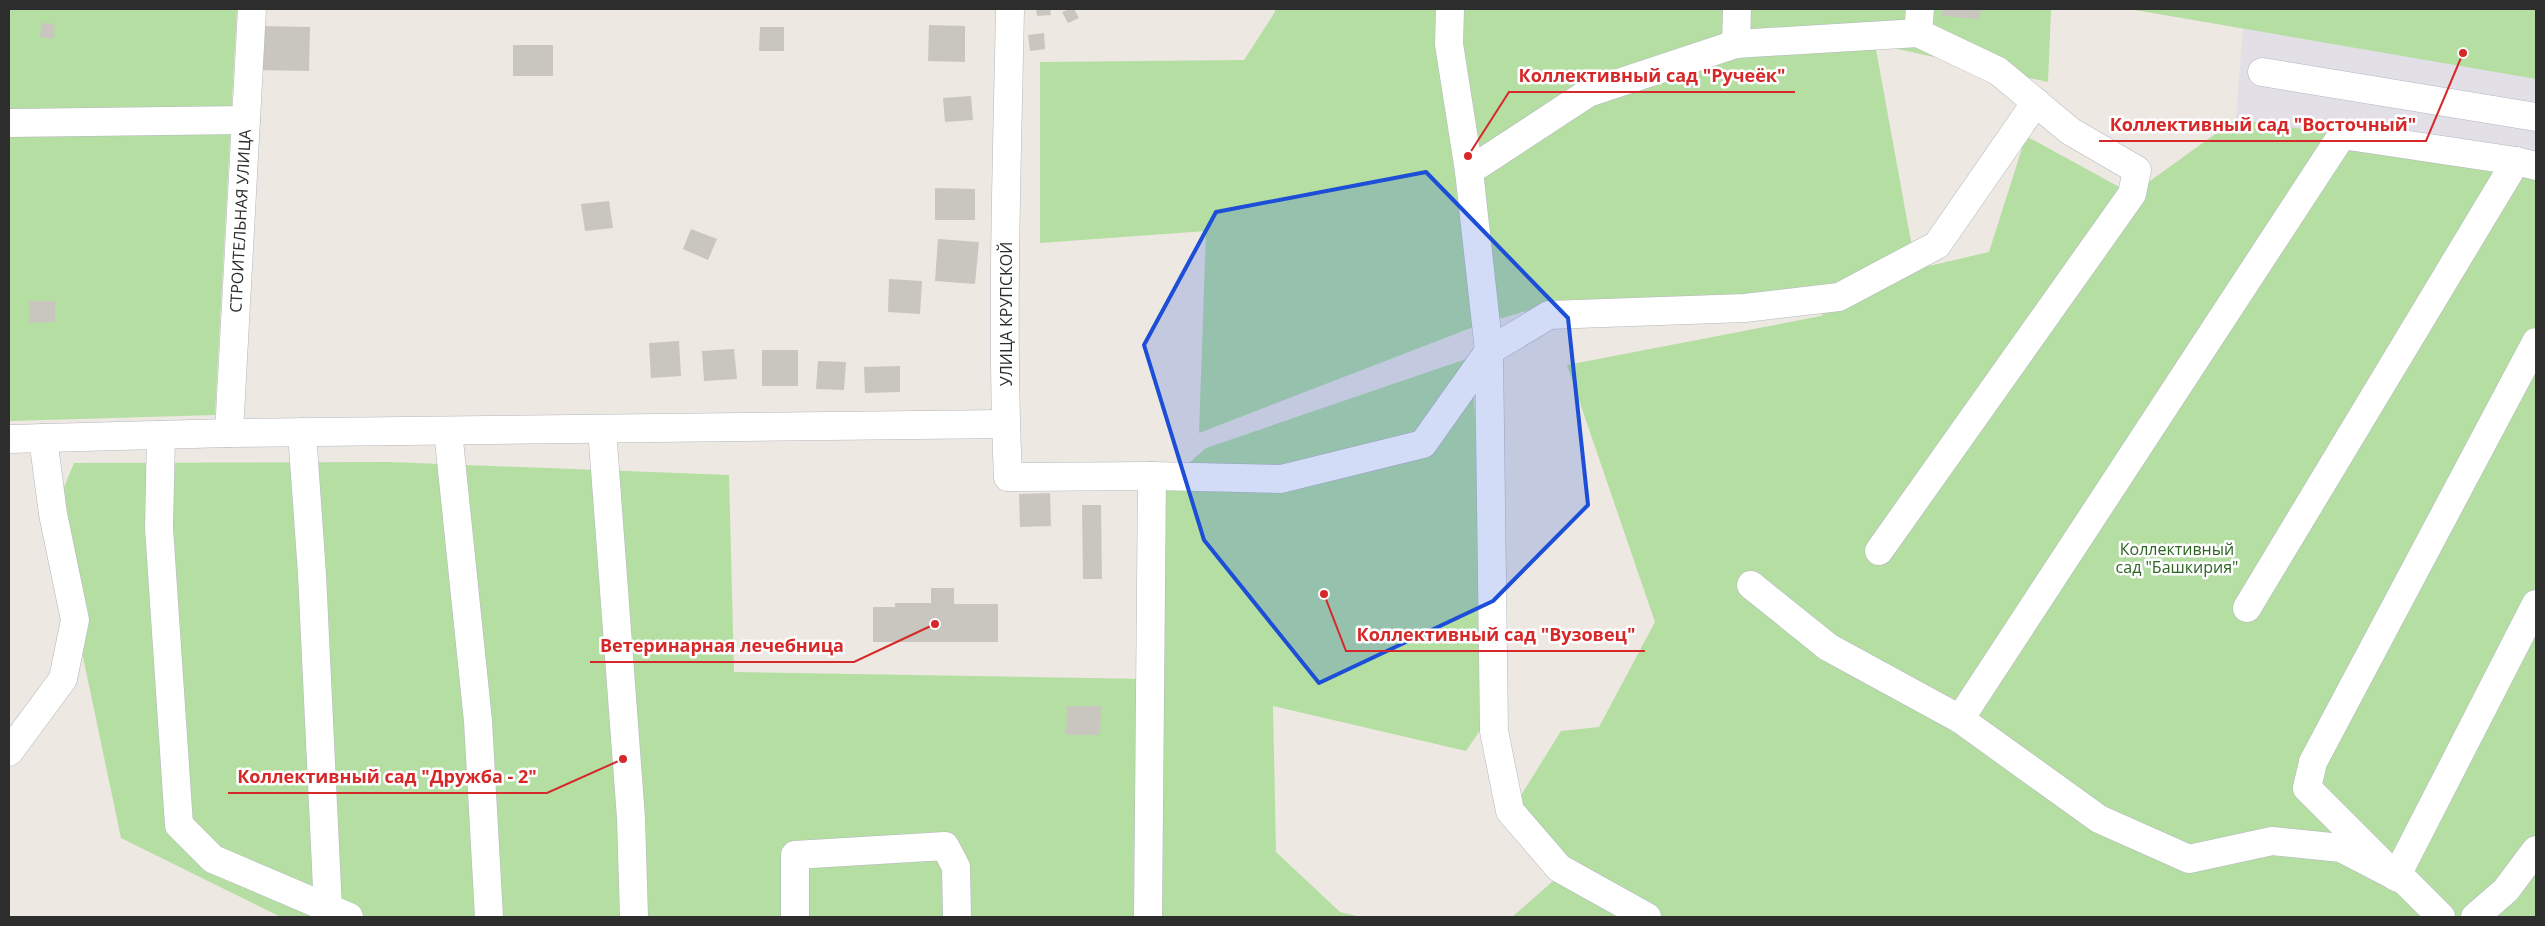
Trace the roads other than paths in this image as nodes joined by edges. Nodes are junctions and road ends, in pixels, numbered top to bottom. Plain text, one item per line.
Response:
1 (252, 9) edge
2 (1010, 9) edge
3 (1450, 9) edge
4 (1737, 9) edge
5 (1919, 21) edge
6 (1736, 44) junction
7 (2262, 72) dead end
8 (2036, 102) junction
9 (2536, 117) edge
10 (246, 120) junction
11 (9, 124) edge
12 (2526, 163) edge
13 (1469, 171) junction
14 (2536, 342) edge
15 (1489, 351) junction
16 (1006, 424) junction
17 (602, 429) junction
18 (448, 431) junction
19 (302, 432) junction
20 (229, 433) junction
21 (161, 435) junction
22 (42, 438) junction
23 (9, 439) edge
24 (1152, 476) junction
25 (1879, 551) dead end
26 (1751, 585) dead end
27 (2536, 604) edge
28 (2247, 608) dead end
29 (1960, 719) junction
30 (9, 752) edge
31 (2536, 850) edge
32 (2396, 877) junction
33 (338, 913) edge
34 (488, 917) edge
35 (634, 917) edge
36 (795, 917) edge
37 (957, 917) edge
38 (1148, 917) edge
39 (1647, 917) edge
40 (2441, 917) edge
41 (2475, 917) edge

1 - 10 street, СТРОИТЕЛЬНАЯ УЛИЦА
2 - 16 street, УЛИЦА КРУПСКОЙ
3 - 13 street
4 - 6 street
5 - 6 street
5 - 8 street
6 - 13 street
7 - 9 street
8 - 15 street
8 - 25 street
10 - 11 street
10 - 20 street, СТРОИТЕЛЬНАЯ УЛИЦА
12 - 28 street
12 - 29 street
13 - 15 street
14 - 32 street
15 - 24 street
15 - 39 street
16 - 17 street
16 - 24 street, УЛИЦА КРУПСКОЙ
17 - 18 street
17 - 35 street
18 - 19 street
18 - 34 street
19 - 20 street
19 - 33 street
20 - 21 street
21 - 22 street
21 - 33 street
22 - 23 street
22 - 30 street
24 - 38 street
26 - 29 street
27 - 32 street
29 - 32 street
31 - 41 street
32 - 40 street
36 - 37 street

